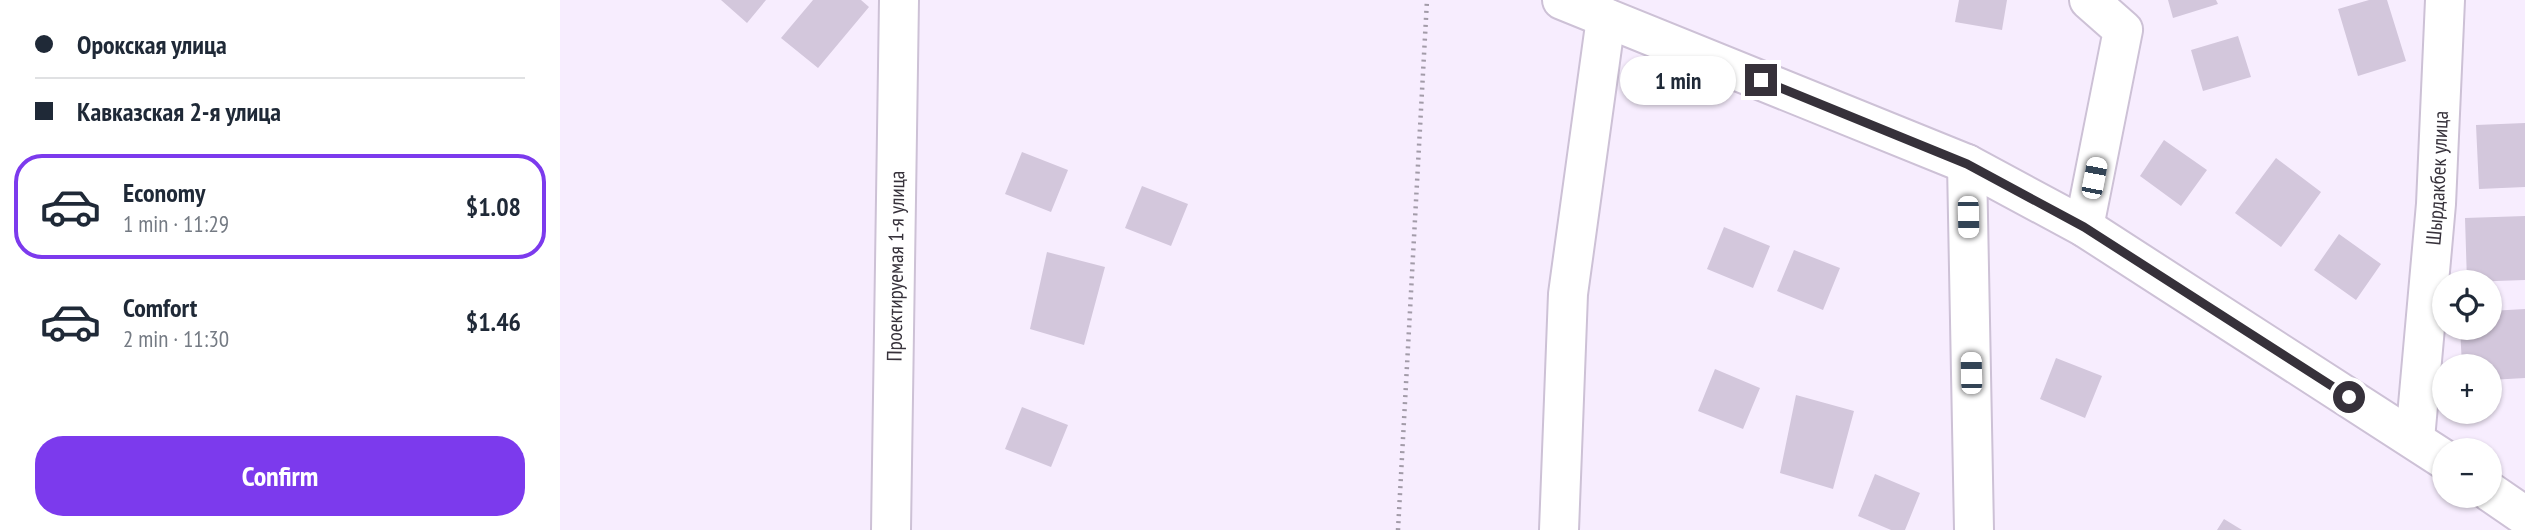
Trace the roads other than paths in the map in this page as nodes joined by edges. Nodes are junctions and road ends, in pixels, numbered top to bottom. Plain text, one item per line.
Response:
1 (899, 0) edge
2 (1562, 0) edge
3 (2089, 0) edge
4 (2445, 0) edge
5 (2126, 15) edge
6 (1606, 18) junction
7 (1967, 164) junction
8 (2084, 227) junction
9 (2430, 450) edge
10 (2502, 500) edge
11 (2525, 516) edge
12 (891, 530) edge
13 (1559, 530) edge
14 (1974, 530) edge

1 - 12 street, Проектируемая 1-я улица
2 - 6 street
3 - 5 street
4 - 9 street, Шырдакбек улица
5 - 8 street
6 - 7 street
6 - 13 street
7 - 8 street
7 - 14 street
8 - 9 street
10 - 11 street

